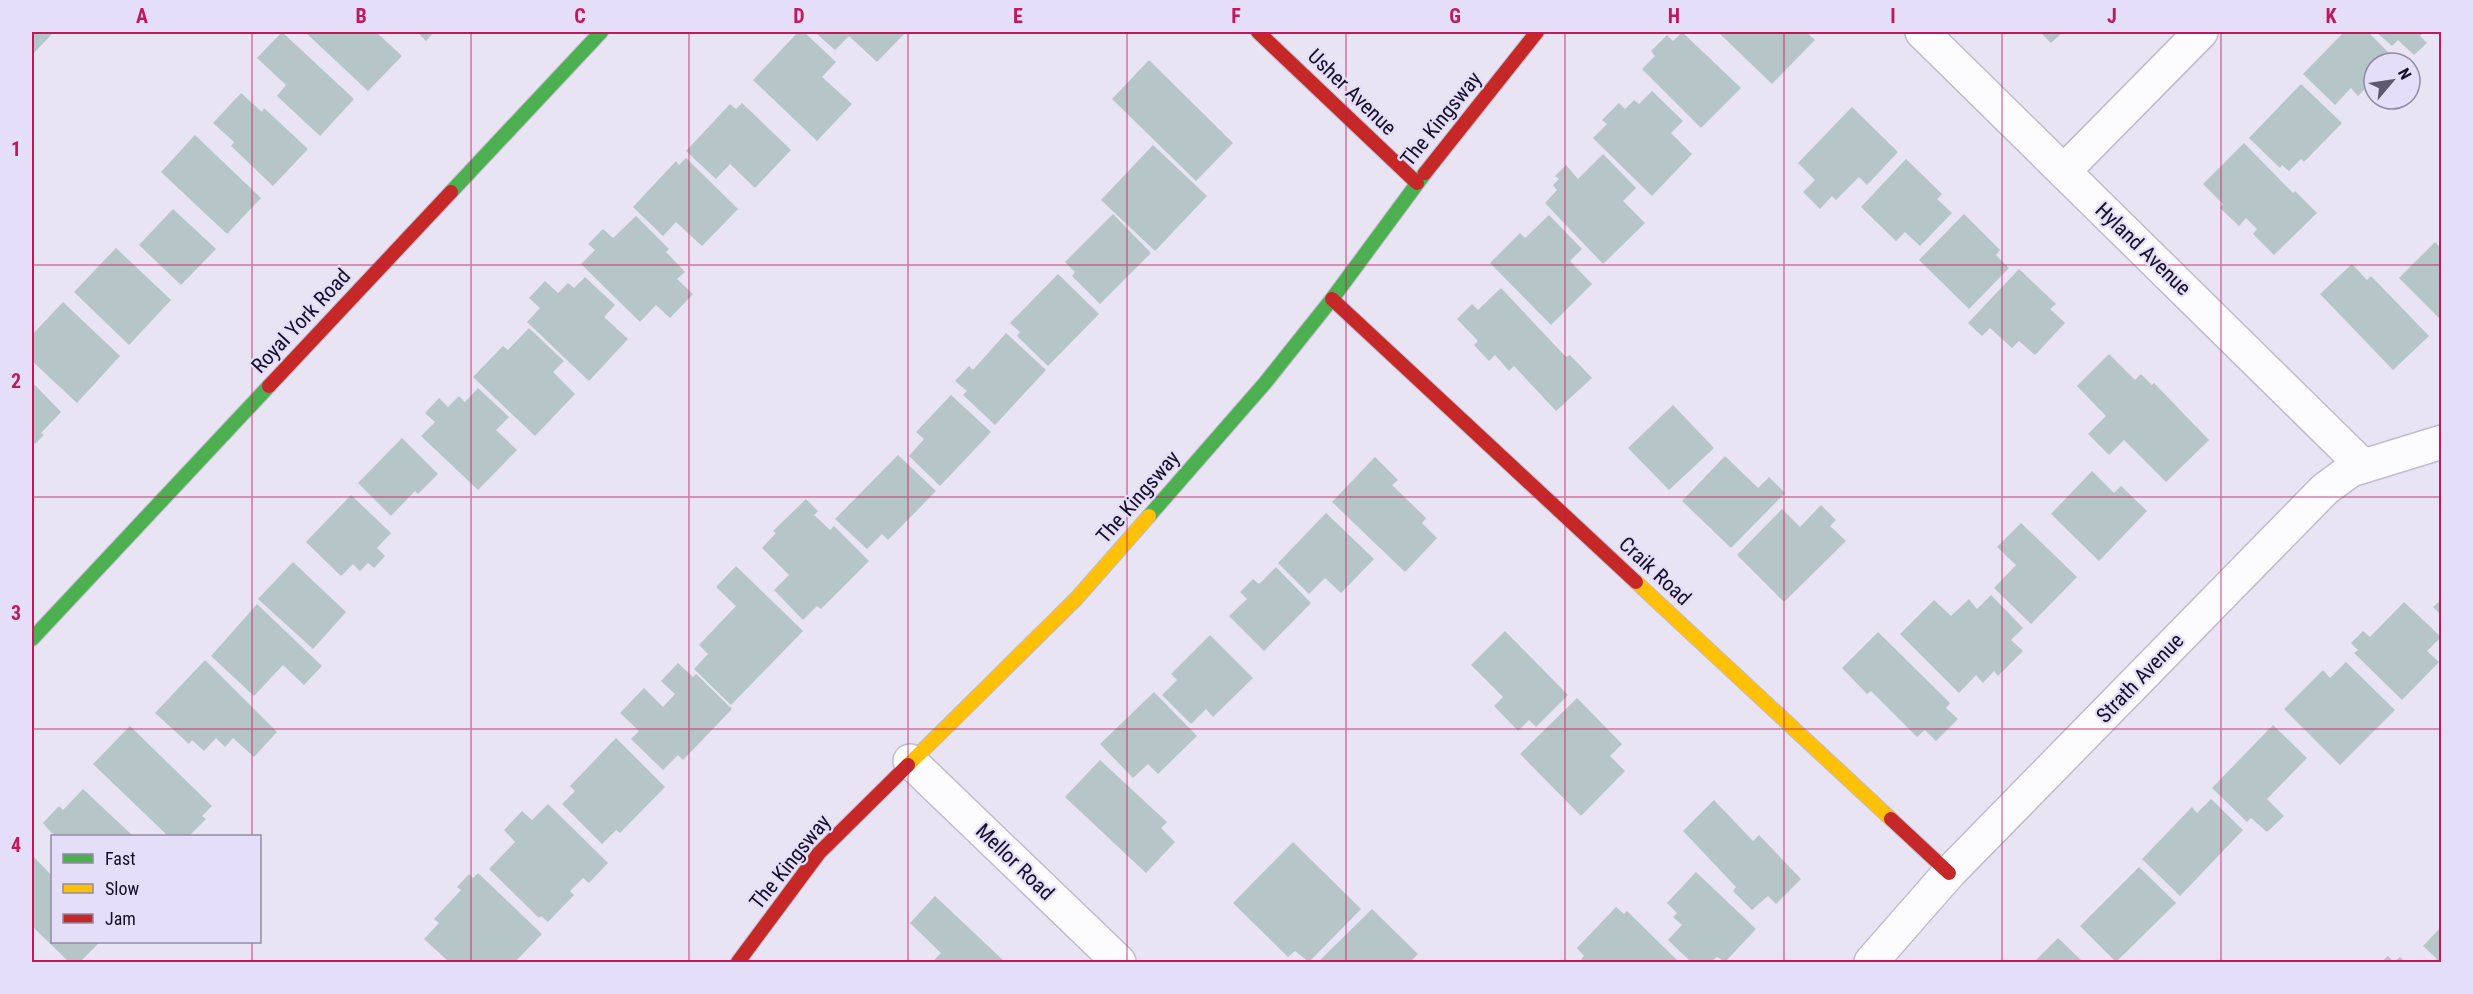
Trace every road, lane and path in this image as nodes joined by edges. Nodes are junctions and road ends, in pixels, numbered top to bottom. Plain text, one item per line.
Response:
1 (601, 32) edge
2 (1258, 32) edge
3 (1538, 32) edge
4 (1922, 32) edge
5 (2201, 32) edge
6 (2064, 171) junction
7 (1417, 183) junction
8 (1332, 299) junction
9 (2442, 442) edge
10 (2364, 466) junction
11 (32, 639) edge
12 (910, 761) junction
13 (1948, 873) junction
14 (738, 963) edge
15 (1119, 963) edge
16 (1871, 963) edge

1 - 11 street, Royal York Road
2 - 7 street, Usher Avenue
3 - 7 street, The Kingsway
4 - 6 street, Hyland Avenue
5 - 6 street
6 - 10 street, Hyland Avenue
7 - 8 street, The Kingsway
8 - 12 street, The Kingsway
8 - 13 street, Craik Road
9 - 10 street, Strath Avenue
10 - 13 street, Strath Avenue
12 - 14 street, The Kingsway
12 - 15 street, Mellor Road
13 - 16 street, Strath Avenue

